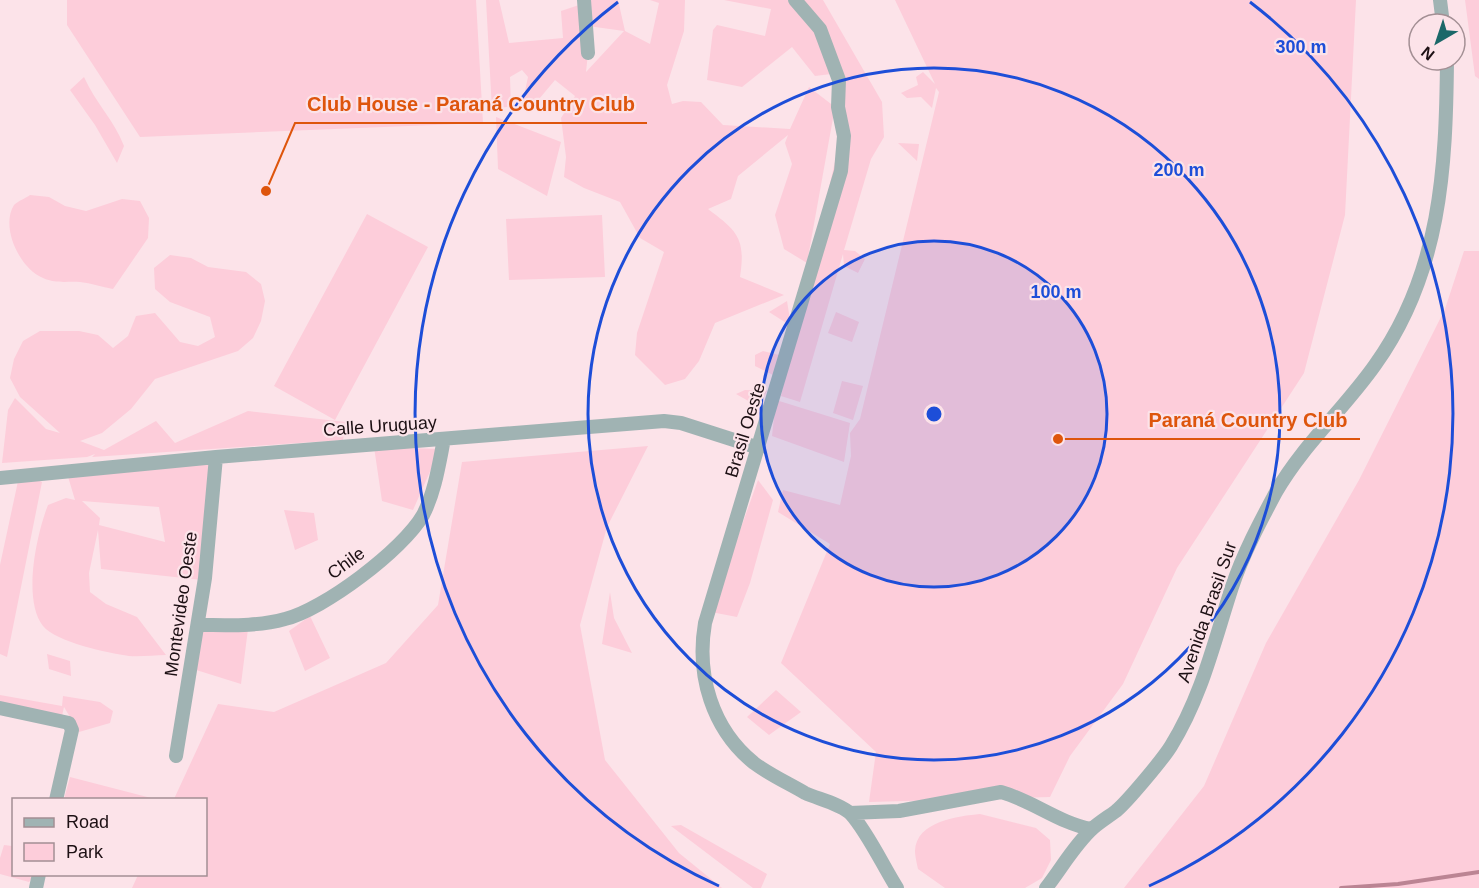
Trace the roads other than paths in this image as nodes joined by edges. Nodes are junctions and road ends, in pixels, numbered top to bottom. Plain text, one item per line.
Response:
1 (584, 0) edge
2 (795, 0) edge
3 (588, 53) dead end
4 (1447, 72) edge
5 (444, 440) junction
6 (759, 448) junction
7 (216, 457) junction
8 (0, 478) edge
9 (198, 625) junction
10 (0, 708) edge
11 (176, 756) dead end
12 (56, 798) edge
13 (850, 813) junction
14 (1091, 829) junction
15 (897, 888) edge
16 (1046, 888) edge

1 - 3 street
2 - 6 street, Brasil Oeste
4 - 14 street, Avenida Brasil Sur
5 - 6 street, Calle Uruguay
5 - 7 street, Calle Uruguay
5 - 9 street, Chile
6 - 13 street, Brasil Oeste
7 - 8 street, Calle Uruguay
7 - 9 street, Montevideo Oeste
9 - 11 street, Montevideo Oeste
10 - 12 street
13 - 14 street, Brasil Oeste
13 - 15 street
14 - 16 street, Avenida Brasil Sur

